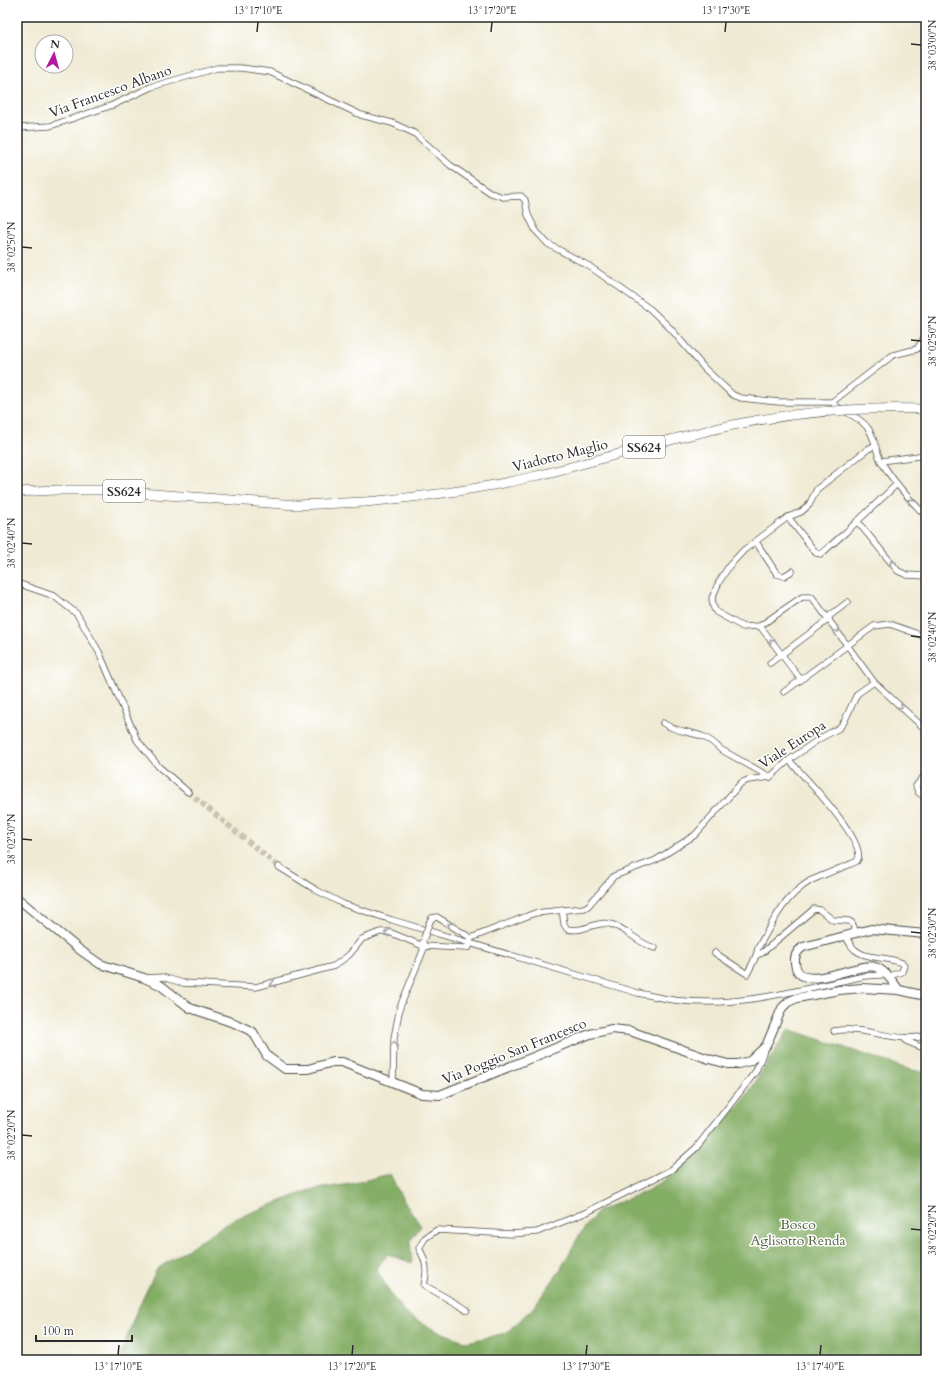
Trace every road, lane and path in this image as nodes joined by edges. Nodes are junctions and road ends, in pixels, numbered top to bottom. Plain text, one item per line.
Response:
1 (17, 128) edge
2 (926, 335) edge
3 (832, 402) junction
4 (926, 409) edge
5 (874, 446) junction
6 (926, 455) edge
7 (881, 461) junction
8 (897, 484) junction
9 (17, 492) edge
10 (926, 516) edge
11 (788, 517) junction
12 (857, 521) junction
13 (756, 542) junction
14 (792, 571) dead end
15 (926, 576) edge
16 (17, 582) edge
17 (848, 602) dead end
18 (829, 618) junction
19 (760, 626) junction
20 (926, 637) edge
21 (848, 644) junction
22 (781, 655) junction
23 (770, 664) dead end
24 (801, 680) junction
25 (874, 682) junction
26 (784, 692) dead end
27 (663, 723) dead end
28 (926, 730) edge
29 (789, 760) junction
30 (926, 774) edge
31 (770, 777) junction
32 (188, 792) tunnel mouth
33 (926, 798) edge
34 (279, 867) tunnel mouth
35 (17, 898) edge
36 (562, 909) junction
37 (856, 932) junction
38 (926, 934) edge
39 (846, 935) junction
40 (471, 941) junction
41 (423, 946) junction
42 (655, 948) dead end
43 (715, 953) dead end
44 (757, 954) junction
45 (881, 975) dead end
46 (892, 975) dead end
47 (144, 978) junction
48 (899, 990) junction
49 (926, 996) edge
50 (834, 1031) dead end
51 (926, 1036) edge
52 (906, 1038) junction
53 (766, 1046) junction
54 (926, 1049) edge
55 (393, 1082) junction
56 (467, 1310) dead end

1 - 3 street, Via Francesco Albano
2 - 3 street
3 - 5 street
4 - 9 main road, Viadotto Maglio / SS624, bridge
5 - 7 street
5 - 11 street
6 - 7 street
7 - 8 street
10 -> 8 street
8 - 12 street
11 - 12 street
11 - 13 street
15 -> 12 street
13 - 14 street
13 - 19 street
16 - 32 street
17 - 18 street
18 - 19 street
18 -> 21 street
18 - 22 street
22 -> 19 street
20 - 21 street
21 - 24 street
21 - 25 street
22 - 23 street
22 - 24 street
24 - 26 street
25 -> 28 street
25 - 29 street, Viale Europa
27 - 31 street
29 - 31 street, Viale Europa
29 - 44 street
30 - 33 street
31 - 36 street, Viale Europa
34 - 40 street
35 - 47 street, Via Poggio San Francesco
36 - 40 street, Viale Europa
36 - 42 street
37 - 38 street
37 - 39 street
37 - 44 street
39 - 46 street
39 - 48 street
40 - 41 street, Viale Europa
40 -> 41 street, bridge
40 - 45 street
41 -> 47 street, Viale Europa
55 -> 41 street
43 - 44 street
47 - 55 street, Via Poggio San Francesco
48 - 49 street, Via Poggio San Francesco
48 - 53 street, Via Poggio San Francesco
50 - 52 street
51 - 52 street
52 - 54 street
53 - 55 street, Via Poggio San Francesco
53 - 56 street

